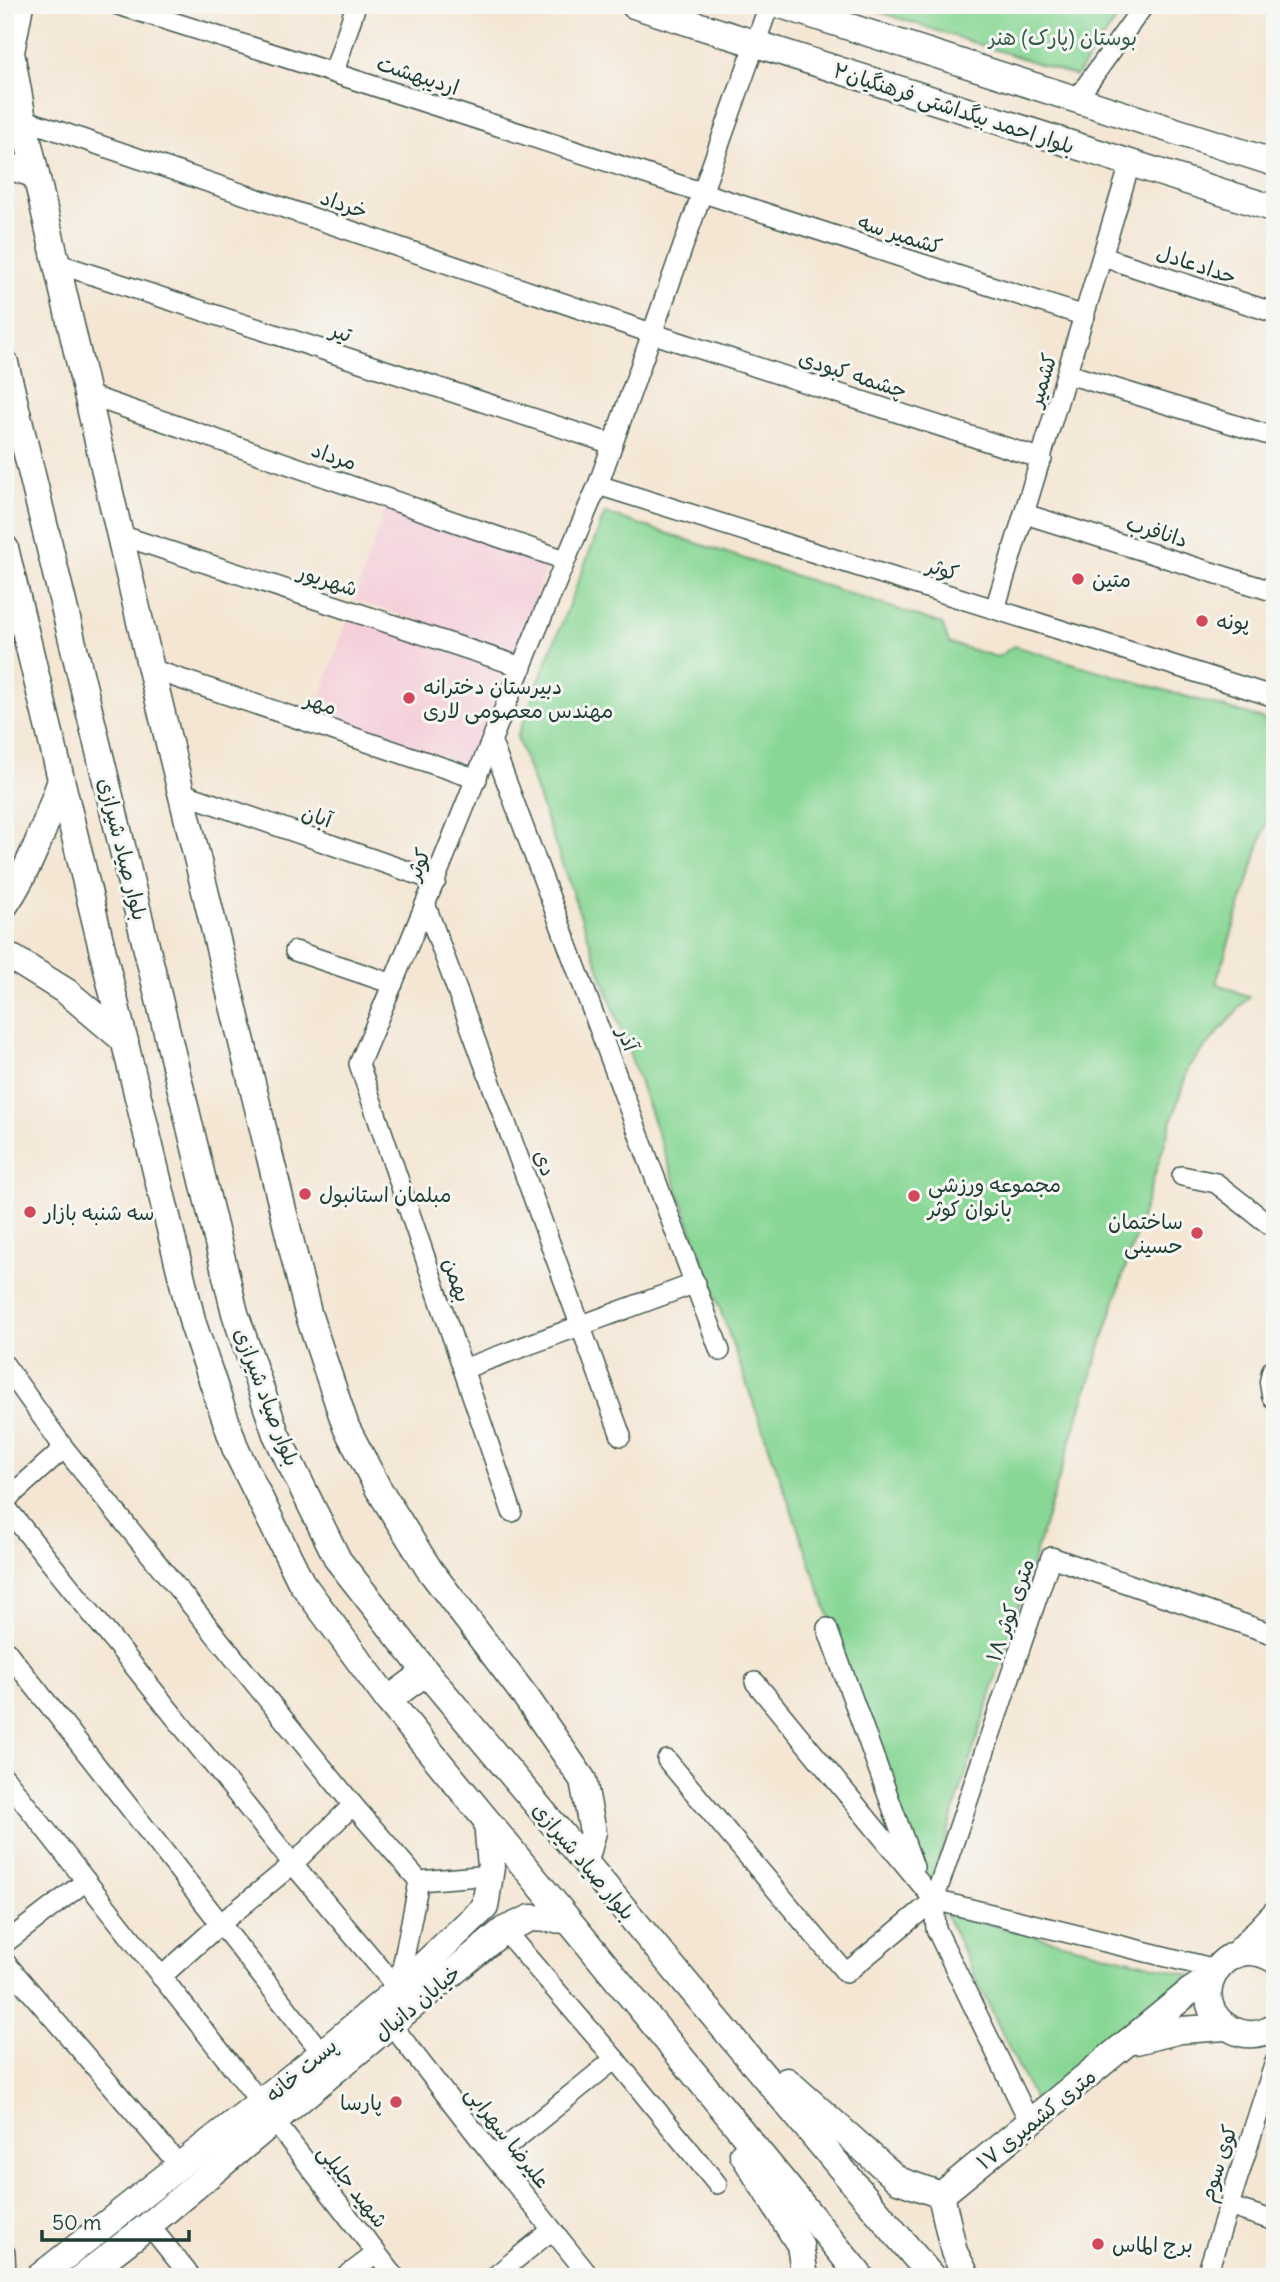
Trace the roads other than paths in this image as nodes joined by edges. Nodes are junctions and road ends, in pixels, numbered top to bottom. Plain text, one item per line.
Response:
1 (20, 5) edge
2 (118, 5) edge
3 (356, 5) edge
4 (634, 5) edge
5 (769, 5) edge
6 (781, 5) edge
7 (1144, 5) edge
8 (755, 44) junction
9 (334, 72) junction
10 (1076, 100) junction
11 (23, 119) junction
12 (1275, 163) edge
13 (5, 164) edge
14 (1130, 164) junction
15 (36, 175) junction
16 (702, 194) junction
17 (1275, 209) edge
18 (1103, 257) junction
19 (56, 263) junction
20 (1275, 313) edge
21 (1085, 317) junction
22 (651, 333) junction
23 (5, 363) edge
24 (1068, 374) junction
25 (88, 395) junction
26 (1275, 437) edge
27 (612, 444) junction
28 (1042, 459) junction
29 (597, 485) junction
30 (1025, 514) junction
31 (120, 536) junction
32 (5, 548) edge
33 (565, 560) junction
34 (1275, 592) edge
35 (995, 609) junction
36 (522, 667) junction
37 (152, 669) junction
38 (1275, 696) edge
39 (492, 743) junction
40 (477, 779) junction
41 (61, 780) junction
42 (183, 793) junction
43 (436, 881) junction
44 (5, 905) edge
45 (426, 906) junction
46 (295, 951) dead end
47 (5, 958) edge
48 (393, 984) junction
49 (125, 1041) junction
50 (359, 1064) joint
51 (1182, 1176) dead end
52 (1275, 1229) edge
53 (696, 1283) junction
54 (581, 1326) junction
55 (720, 1352) dead end
56 (5, 1365) edge
57 (463, 1369) junction
58 (1275, 1372) edge
59 (1275, 1395) edge
60 (621, 1436) dead end
61 (64, 1448) junction
62 (5, 1504) edge
63 (512, 1512) dead end
64 (827, 1628) dead end
65 (1275, 1635) edge
66 (5, 1649) edge
67 (426, 1672) junction
68 (755, 1682) dead end
69 (388, 1700) junction
70 (667, 1760) dead end
71 (5, 1778) edge
72 (353, 1805) junction
73 (487, 1821) junction
74 (585, 1861) junction
75 (293, 1864) junction
76 (491, 1875) junction
77 (86, 1881) junction
78 (419, 1881) junction
79 (919, 1881) junction
80 (934, 1900) junction
81 (485, 1908) junction
82 (1275, 1914) edge
83 (568, 1920) junction
84 (220, 1924) junction
85 (504, 1930) junction
86 (5, 1942) edge
87 (1275, 1959) edge
88 (5, 1962) edge
89 (1222, 1966) junction
90 (161, 1977) junction
91 (398, 1989) junction
92 (718, 2020) junction
93 (391, 2024) junction
94 (1226, 2027) junction
95 (1267, 2035) edge
96 (1130, 2042) junction
97 (322, 2053) junction
98 (615, 2059) junction
99 (684, 2061) junction
100 (1275, 2062) edge
101 (268, 2112) junction
102 (1030, 2123) junction
103 (494, 2157) junction
104 (180, 2166) junction
105 (717, 2184) dead end
106 (941, 2195) junction
107 (1228, 2206) junction
108 (1275, 2221) edge
109 (149, 2225) junction
110 (552, 2230) junction
111 (5, 2253) edge
112 (376, 2254) junction
113 (6, 2277) edge
114 (39, 2277) edge
115 (82, 2277) edge
116 (191, 2277) edge
117 (345, 2277) edge
118 (395, 2277) edge
119 (494, 2277) edge
120 (590, 2277) edge
121 (805, 2277) edge
122 (861, 2277) edge
123 (932, 2277) edge
124 (967, 2277) edge
125 (1206, 2277) edge

1 - 11 main road
2 - 9 street, اردیبهشت
3 - 9 street
4 - 8 main road, بلوار احمد بیگداشتی فرهنگیان۲
5 - 8 street, کوثر
6 - 10 main road
7 - 10 street
8 - 14 main road, بلوار احمد بیگداشتی فرهنگیان۲
8 - 16 street, کوثر
9 - 16 street, اردیبهشت
10 - 12 main road
11 - 15 main road
11 - 22 street, خرداد
13 - 15 main road
14 - 17 main road, بلوار احمد بیگداشتی فرهنگیان۲
14 - 18 street, کشمیر
15 - 19 main road
16 - 21 street, کشمیر سه
16 - 22 street, کوثر
18 - 20 street, حدادعادل
18 - 21 street, کشمیر
19 - 25 main road
19 - 27 street, تیر
21 - 24 street, کشمیر
22 - 27 street, کوثر
22 - 28 street, چشمه کبودی
23 - 67 main road, بلوار صیاد شیرازی
24 - 26 street
24 - 28 street, کشمیر
25 - 31 main road
25 - 33 street, مرداد
27 - 29 street, کوثر
28 - 30 street, کشمیر
29 - 33 street, کوثر
29 - 35 street, کوثر
30 - 34 street, دانافرب
30 - 35 street, کشمیر
31 - 36 street, شهریور
31 - 37 main road
32 - 41 main road, بلوار صیاد شیرازی
33 - 36 street, کوثر
35 - 38 street, کوثر
36 - 39 street, کوثر
37 - 40 street, مهر
37 - 42 main road
39 - 40 street, کوثر
39 - 53 street, آذر
40 - 43 street, کوثر
41 - 44 main road
41 - 49 main road, بلوار صیاد شیرازی
42 - 43 street, آبان
42 - 74 main road
43 - 45 street, کوثر
45 - 48 street, کوثر
45 - 54 street, دی
46 - 48 street
47 - 49 main road
48 - 50 street, کوثر
49 - 69 main road, بلوار صیاد شیرازی
50 - 57 street, بهمن
51 - 52 street
53 - 54 street
53 - 55 street, آذر
54 - 57 street
54 - 60 street, دی
56 - 61 street
57 - 63 street, بهمن
58 - 59 main road
61 - 62 street
61 - 72 street
62 - 75 street
64 - 79 street
65 - 80 street, ۱۸ متری کوثر
66 - 84 street
67 - 69 main road
67 - 74 main road, بلوار صیاد شیرازی
68 - 79 street
69 - 73 main road, بلوار صیاد شیرازی
70 - 80 street
71 - 77 street, شهید جلیلی
72 - 75 street
72 - 78 street
73 - 76 main road
73 - 83 main road, بلوار صیاد شیرازی
74 - 92 main road, بلوار صیاد شیرازی
75 - 84 street
75 - 91 street
76 - 78 street
76 - 81 main road
77 - 86 street
77 - 90 street, شهید جلیلی
78 - 91 street
79 - 80 street
80 - 89 street
80 - 102 street
81 - 85 main road
81 - 91 main road, پست خانه
82 - 89 main road, ۱۷ متری کشمیری
83 - 85 main road, خیابان دانیال
83 - 99 main road, بلوار صیاد شیرازی
84 - 90 street
84 - 97 street
85 - 93 main road, خیابان دانیال
85 - 98 street
87 - 89 main road
88 - 104 street
89 - 94 main road
89 - 96 main road, ۱۷ متری کشمیری
90 - 101 street, شهید جلیلی
91 - 97 main road, پست خانه
92 - 106 main road
92 - 123 main road, بلوار صیاد شیرازی
93 - 101 main road, خیابان دانیال
93 - 103 street, علیرضا سهرابی
94 - 95 main road
94 - 96 main road
96 - 102 main road, ۱۷ متری کشمیری
97 - 101 main road, پست خانه
98 - 103 street
98 - 105 street
99 - 121 main road
99 - 122 main road, بلوار صیاد شیرازی
100 - 107 street, کوی سوم
101 - 104 main road, پست خانه
101 - 109 main road, خیابان دانیال
101 - 112 street, شهید جلیلی
102 - 106 main road, ۱۷ متری کشمیری
103 - 110 street, علیرضا سهرابی
104 - 114 main road, پست خانه
106 - 124 main road
107 - 108 street
107 - 125 street, کوی سوم
109 - 115 main road, خیابان دانیال
109 - 116 street
110 - 119 street
110 - 120 street, علیرضا سهرابی
111 - 113 street
112 - 117 street
112 - 118 street, شهید جلیلی

